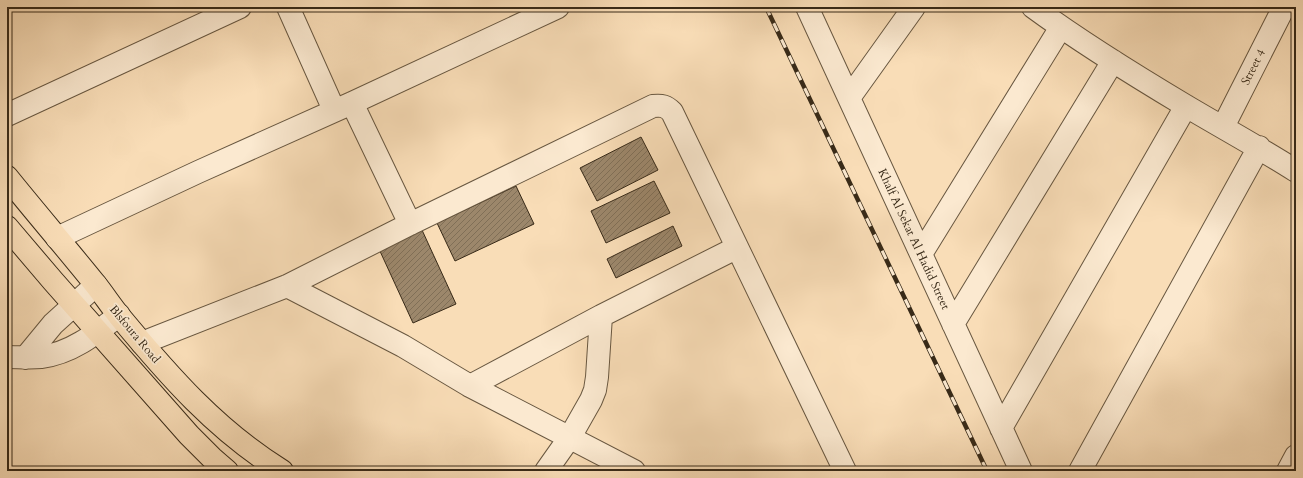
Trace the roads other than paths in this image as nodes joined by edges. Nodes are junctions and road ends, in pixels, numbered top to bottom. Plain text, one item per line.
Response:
1 (240, 7) edge
2 (288, 7) edge
3 (558, 7) edge
4 (806, 7) edge
5 (914, 7) edge
6 (1033, 7) edge
7 (1284, 7) edge
8 (1061, 27) junction
9 (1113, 61) junction
10 (849, 98) junction
11 (1186, 106) junction
12 (343, 107) junction
13 (7, 115) edge
14 (1223, 127) junction
15 (1259, 147) junction
16 (1296, 171) edge
17 (7, 177) edge
18 (410, 224) junction
19 (7, 227) edge
20 (57, 238) junction
21 (736, 248) junction
22 (921, 254) junction
23 (96, 285) junction
24 (287, 286) junction
25 (74, 305) junction
26 (119, 315) junction
27 (601, 316) junction
28 (953, 324) junction
29 (98, 331) junction
30 (142, 343) junction
31 (16, 357) edge
32 (470, 386) junction
33 (1001, 428) junction
34 (570, 437) junction
35 (1296, 456) edge
36 (227, 471) edge
37 (282, 471) edge
38 (546, 471) edge
39 (634, 471) edge
40 (845, 471) edge
41 (1021, 471) edge
42 (1080, 471) edge
43 (1288, 471) edge

1 - 13 street
2 - 12 street
3 - 12 street
4 - 10 street, Khalf Al Sekat Al Hadid Street
5 - 10 street
6 - 8 street
7 - 14 street, Street 4
8 - 9 street
8 - 22 street
9 - 11 street
9 - 28 street
10 - 22 street, Khalf Al Sekat Al Hadid Street
11 - 14 street
11 - 33 street
12 - 18 street
12 - 20 street
14 - 15 street
15 - 16 street
15 - 42 street
17 - 20 main road, Blsfoura Road
18 - 21 street
18 - 24 street
19 - 25 main road
20 - 23 main road, Blsfoura Road
21 - 27 street
21 - 40 street
22 - 28 street, Khalf Al Sekat Al Hadid Street
23 - 25 street
23 - 26 main road, Blsfoura Road
24 - 30 street
24 - 32 street
25 - 29 main road
25 - 31 street
26 - 29 street
26 - 30 main road, Blsfoura Road
27 - 32 street
27 - 34 street
28 - 33 street, Khalf Al Sekat Al Hadid Street
29 - 31 street
29 - 36 main road
30 - 37 main road, Blsfoura Road
32 - 34 street
33 - 41 street, Khalf Al Sekat Al Hadid Street
34 - 38 street
34 - 39 street
35 - 43 street

